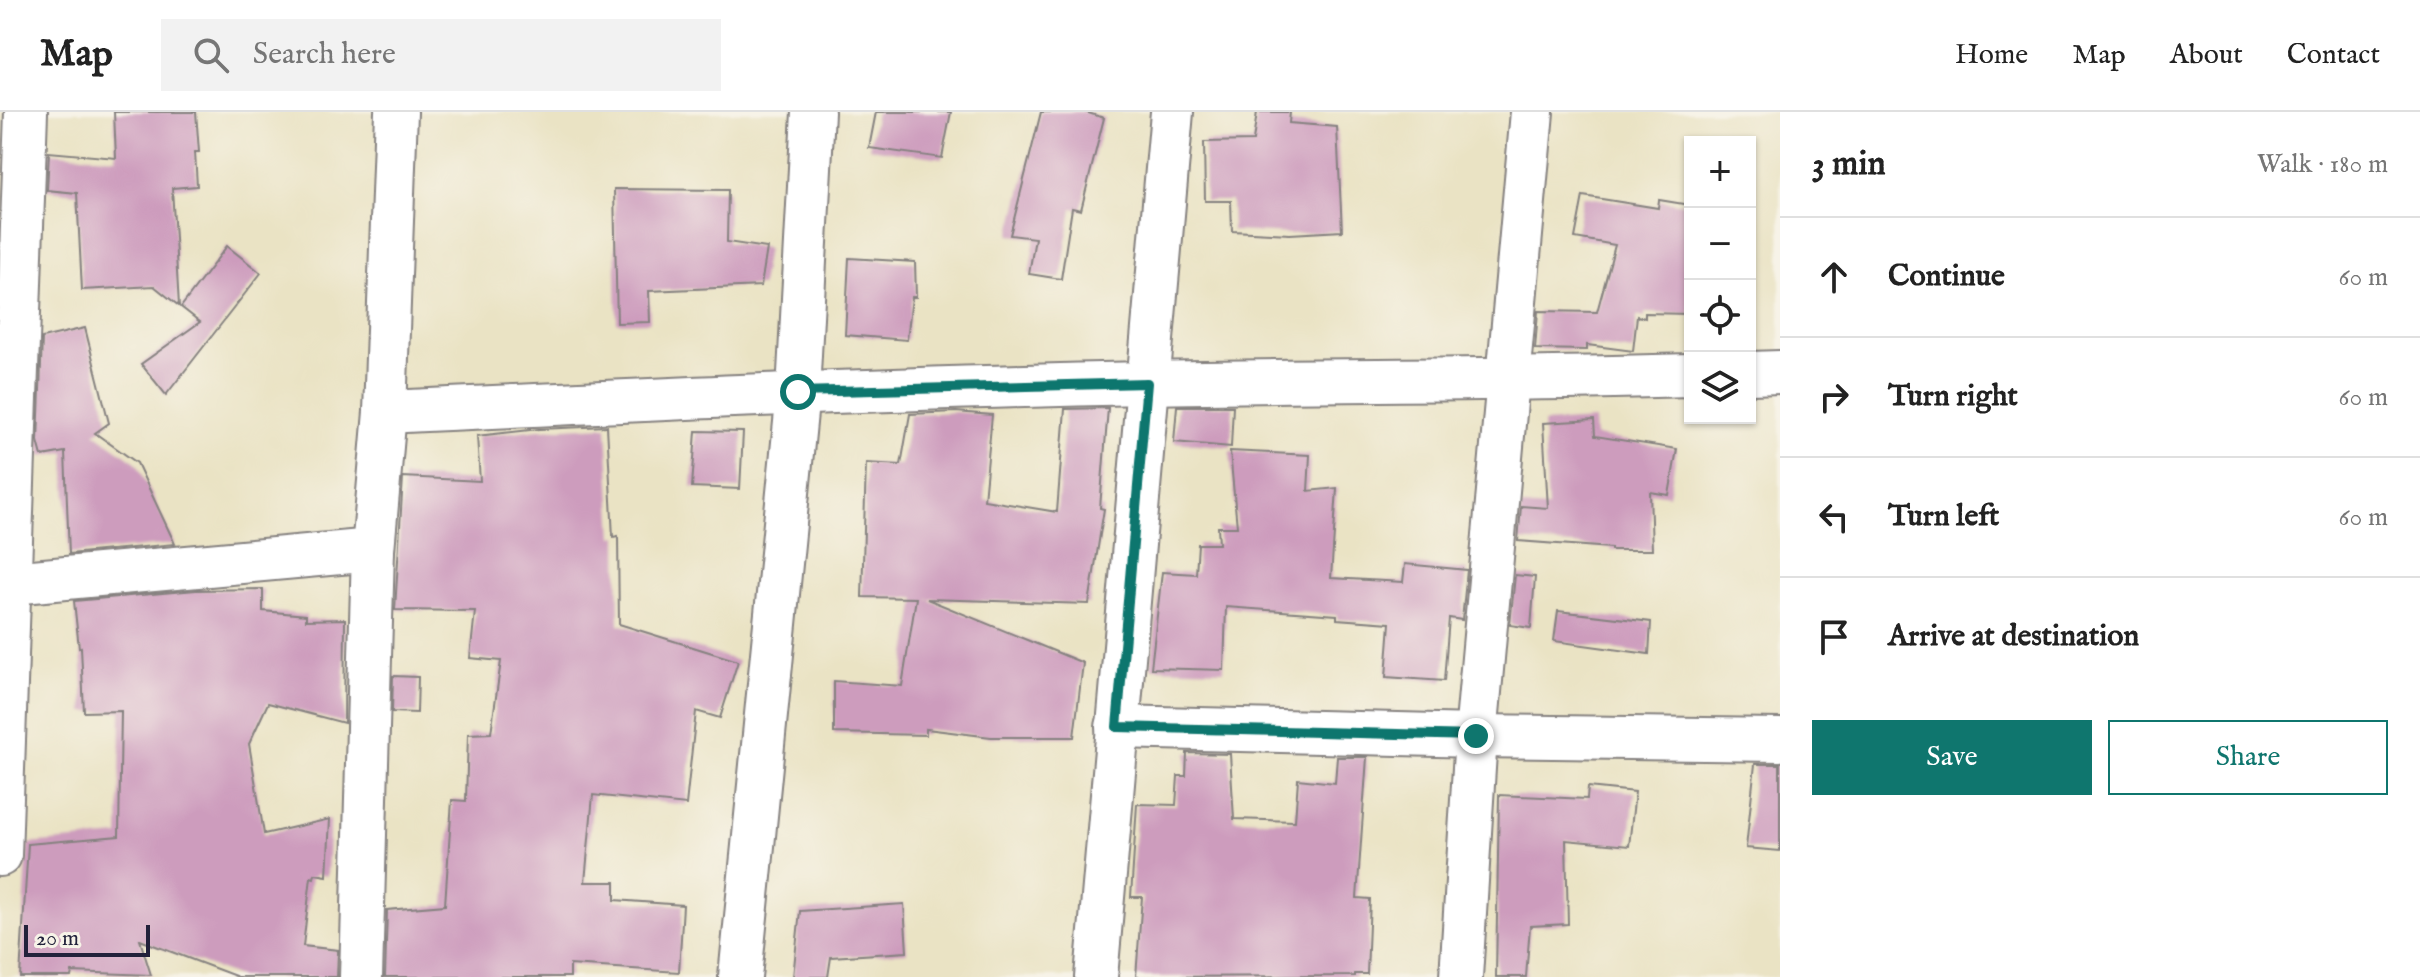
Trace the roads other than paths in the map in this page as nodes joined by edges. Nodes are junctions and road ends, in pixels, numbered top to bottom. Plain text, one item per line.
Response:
1 (26, 112) edge
2 (396, 112) edge
3 (813, 112) edge
4 (1172, 112) edge
5 (1532, 112) edge
6 (1780, 372) edge
7 (1756, 373) edge
8 (1684, 375) edge
9 (1506, 381) junction
10 (1147, 383) junction
11 (798, 392) junction
12 (385, 412) junction
13 (373, 550) junction
14 (4, 583) edge
15 (1117, 727) junction
16 (1476, 736) junction
17 (1780, 740) edge
18 (0, 855) edge
19 (361, 977) edge
20 (740, 977) edge
21 (1096, 977) edge
22 (1461, 977) edge

1 - 14 street
2 - 12 street
3 - 11 street
4 - 10 street
5 - 9 street
6 - 7 street
8 - 9 street
9 - 10 street
9 - 16 street
10 - 11 street
10 - 15 street
11 - 12 street
11 - 20 street
12 - 13 street
13 - 14 street
13 - 19 street
14 - 18 street
15 - 16 street
15 - 21 street
16 - 17 street
16 - 22 street

